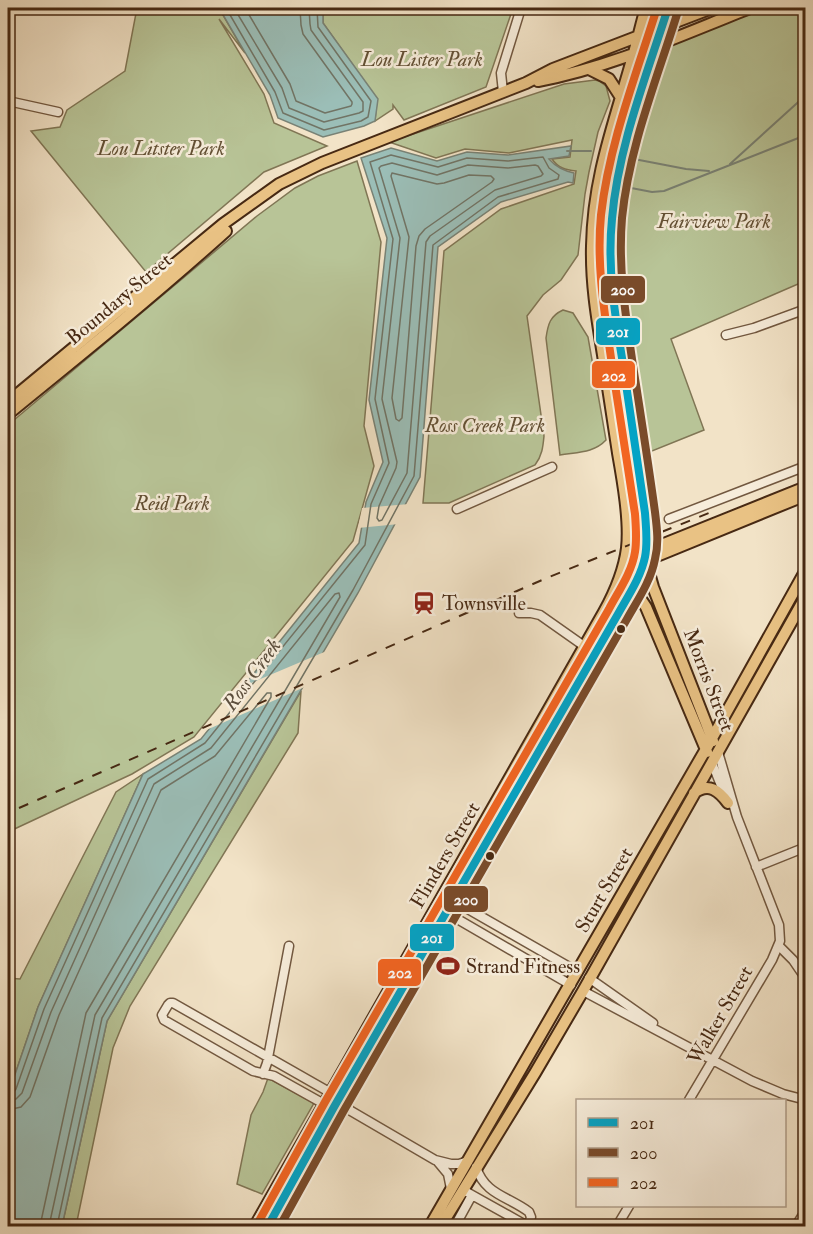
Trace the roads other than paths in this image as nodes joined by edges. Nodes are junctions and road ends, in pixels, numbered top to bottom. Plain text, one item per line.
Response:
1 (521, 8) edge
2 (646, 8) edge
3 (668, 8) edge
4 (712, 8) edge
5 (750, 8) edge
6 (662, 27) junction
7 (638, 36) junction
8 (656, 45) junction
9 (634, 54) junction
10 (589, 69) junction
11 (526, 83) junction
12 (503, 92) junction
13 (620, 96) junction
14 (8, 100) edge
15 (58, 112) dead end
16 (249, 206) junction
17 (804, 310) edge
18 (806, 324) edge
19 (726, 335) dead end
20 (8, 402) edge
21 (8, 414) edge
22 (620, 465) junction
23 (806, 466) edge
24 (552, 467) dead end
25 (806, 487) edge
26 (806, 495) edge
27 (457, 509) dead end
28 (669, 519) dead end
29 (646, 527) junction
30 (677, 540) junction
31 (645, 555) junction
32 (806, 570) edge
33 (806, 596) edge
34 (626, 600) junction
35 (604, 612) junction
36 (519, 613) dead end
37 (584, 646) junction
38 (699, 705) junction
39 (727, 711) junction
40 (712, 737) junction
41 (705, 749) junction
42 (718, 752) junction
43 (712, 763) junction
44 (694, 793) junction
45 (728, 803) junction
46 (737, 817) junction
47 (806, 848) edge
48 (756, 867) junction
49 (443, 895) junction
50 (453, 901) junction
51 (436, 907) junction
52 (447, 913) junction
53 (289, 945) dead end
54 (779, 946) junction
55 (555, 959) junction
56 (548, 972) junction
57 (578, 972) junction
58 (590, 978) junction
59 (806, 979) edge
60 (571, 985) junction
61 (583, 991) junction
62 (612, 993) junction
63 (606, 1003) junction
64 (667, 1035) junction
65 (268, 1057) junction
66 (713, 1060) junction
67 (263, 1074) junction
68 (690, 1099) edge
69 (806, 1100) edge
70 (332, 1101) junction
71 (493, 1120) junction
72 (503, 1126) junction
73 (435, 1160) junction
74 (472, 1164) junction
75 (488, 1188) junction
76 (466, 1193) junction
77 (628, 1207) edge
78 (806, 1210) edge
79 (531, 1225) edge
80 (255, 1227) edge
81 (268, 1227) edge
82 (430, 1227) edge
83 (441, 1227) edge
84 (454, 1227) edge
85 (617, 1227) edge
86 (796, 1227) edge

1 - 12 street
2 - 7 main road
3 - 6 main road
4 - 6 main road, Boundary Street
5 - 8 main road, Boundary Street
6 - 7 main road, Boundary Street
6 - 8 main road
7 - 9 main road
7 - 11 main road, Boundary Street
8 - 9 main road, Boundary Street
8 - 29 main road
9 - 10 main road, Boundary Street
9 - 13 main road
10 - 11 main road, Boundary Street
10 - 13 main road
11 - 12 main road, Boundary Street
12 - 16 main road, Boundary Street
13 - 22 main road
14 - 15 street
16 - 20 main road, Boundary Street
16 - 21 main road, Boundary Street
17 - 18 street
17 - 19 street
22 - 31 main road
22 - 35 main road, Flinders Street
23 - 28 street
24 - 27 street
25 - 30 main road
26 - 31 main road
29 - 30 main road
29 - 31 main road
30 - 31 main road
31 - 34 main road, Flinders Street
31 - 35 main road
31 - 38 main road, Morris Street
32 - 39 main road, Sturt Street
33 - 42 main road, Sturt Street
34 - 41 main road, Morris Street
34 - 50 main road, Flinders Street
35 - 37 main road, Flinders Street
36 - 37 street
37 - 49 main road, Flinders Street
38 - 39 main road
38 - 40 main road, Morris Street
39 - 40 main road, Sturt Street
40 - 41 main road, Sturt Street
40 - 42 main road, Morris Street
41 - 43 main road, Morris Street
41 - 57 main road, Sturt Street
42 - 43 main road, Sturt Street
42 - 46 street, Morris Street
43 - 44 main road, Sturt Street
43 - 45 street, Morris Street
44 - 45 main road
44 - 58 main road, Sturt Street
45 - 46 street, Morris Street
46 - 48 street, Morris Street
47 - 48 street
48 - 54 street, Morris Street
49 - 50 main road
49 - 51 main road, Flinders Street
50 - 52 main road, Flinders Street
50 - 55 street
51 - 52 main road
51 - 70 main road, Flinders Street
52 - 56 street
52 - 70 main road, Flinders Street
53 - 65 street
54 - 59 street
54 - 66 street, Walker Street
55 - 56 street
55 - 57 street
56 - 60 street
57 - 58 main road
57 - 60 main road, Sturt Street
58 - 61 main road, Sturt Street
58 - 62 street
60 - 61 main road
60 - 71 main road, Sturt Street
61 - 63 street
61 - 72 main road, Sturt Street
62 - 63 street
62 - 64 street
63 - 64 street
64 - 66 street
65 - 67 street
65 - 67 street
65 - 70 street
66 - 68 street, Walker Street
66 - 69 street
67 - 70 street
70 - 73 street
70 - 80 main road, Flinders Street
70 - 81 main road, Flinders Street
71 - 72 main road
71 - 74 main road, Sturt Street
72 - 74 main road, Sturt Street
73 - 74 street
73 - 76 street
74 - 75 street
74 - 76 main road, Sturt Street
75 - 76 street
75 - 79 street
76 - 79 street
76 - 82 main road, Sturt Street
76 - 83 main road, Sturt Street
76 - 84 street
77 - 85 street
78 - 86 street

